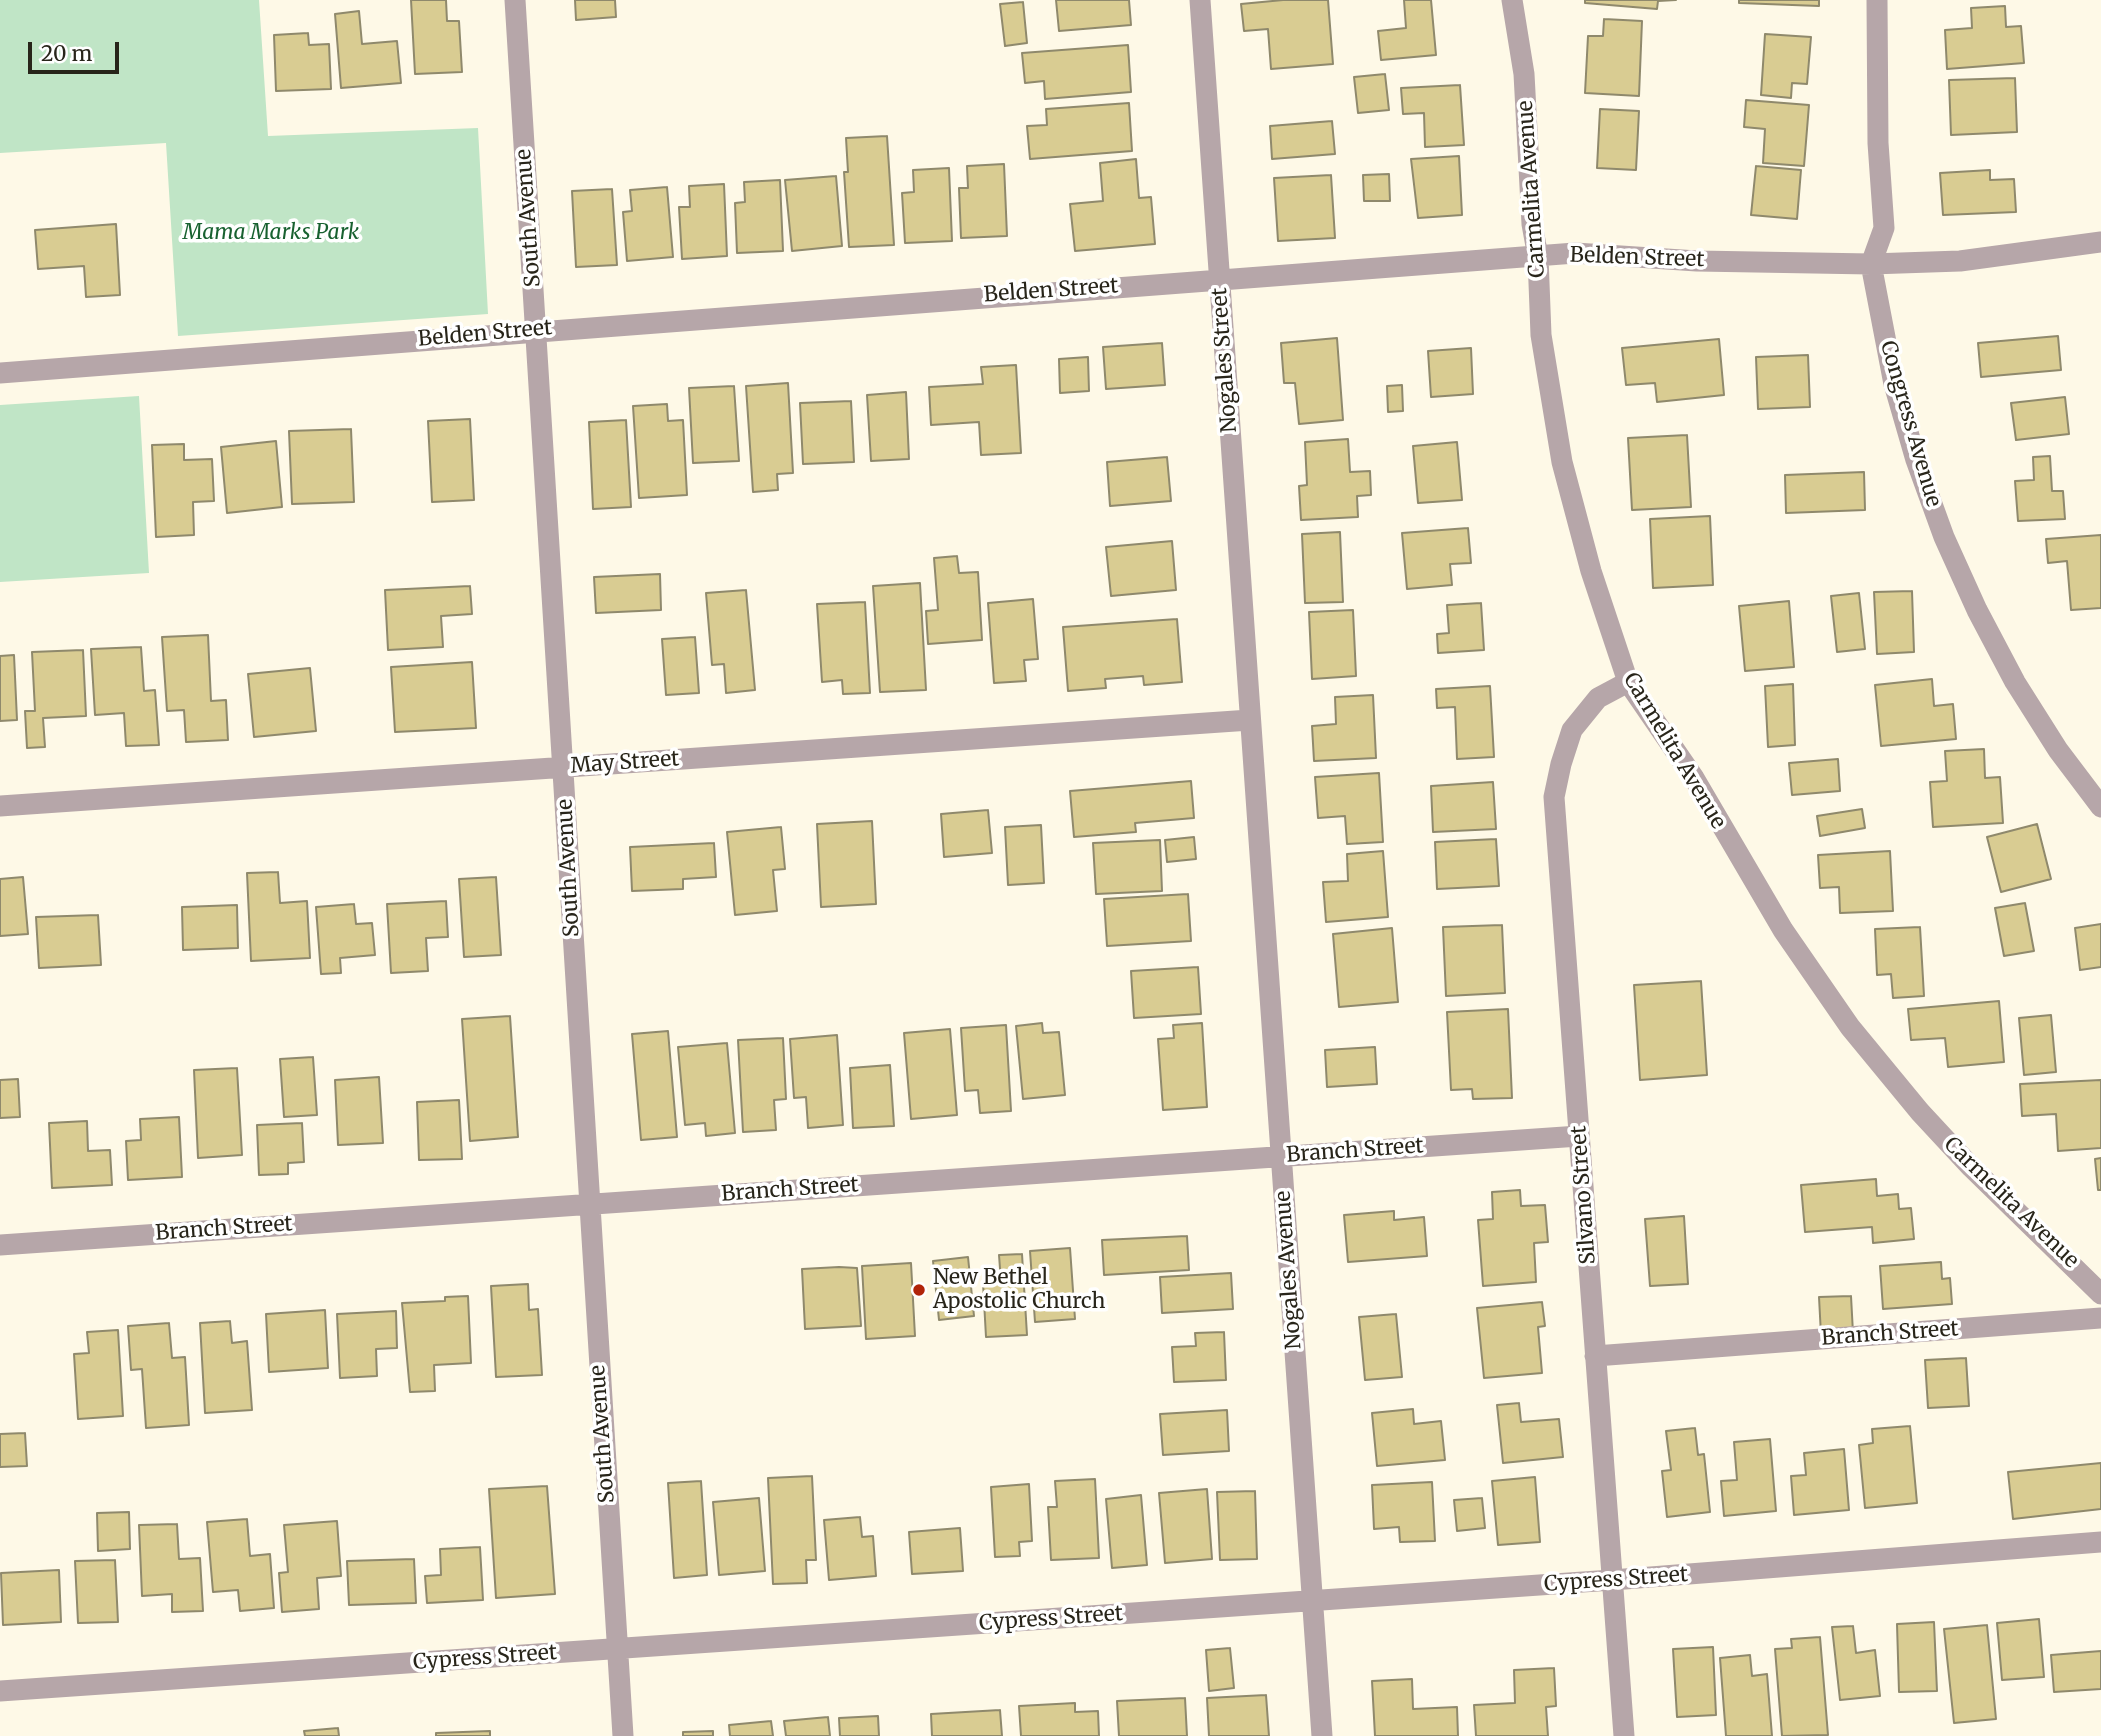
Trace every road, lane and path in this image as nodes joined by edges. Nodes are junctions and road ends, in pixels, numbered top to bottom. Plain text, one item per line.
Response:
1 (515, 0) edge
2 (1199, 0) edge
3 (1512, 0) edge
4 (1877, 0) edge
5 (2101, 242) edge
6 (1538, 257) junction
7 (1871, 264) junction
8 (1219, 278) junction
9 (536, 330) junction
10 (0, 373) edge
11 (1628, 682) junction
12 (1250, 720) junction
13 (563, 767) junction
14 (0, 807) edge
15 (2101, 807) edge
16 (1579, 1136) junction
17 (1281, 1157) junction
18 (590, 1204) junction
19 (0, 1245) edge
20 (2101, 1294) edge
21 (2101, 1318) edge
22 (1595, 1356) junction
23 (2101, 1542) edge
24 (1612, 1580) junction
25 (1313, 1600) junction
26 (618, 1649) junction
27 (0, 1691) edge
28 (623, 1736) edge
29 (1322, 1736) edge
30 (1624, 1736) edge

1 - 9 street, South Avenue
2 - 8 street, Nogales Street
3 - 6 street, Carmelita Avenue
4 - 7 street
5 - 7 street, Belden Street
6 - 7 street, Belden Street
6 - 8 street, Belden Street
6 - 11 street, Carmelita Avenue
7 - 15 street, Congress Avenue
8 - 9 street, Belden Street
8 - 12 street, Nogales Street
9 - 10 street, Belden Street
9 - 13 street, South Avenue
11 - 16 street, Silvano Street
11 - 20 street, Carmelita Avenue
12 - 13 street, May Street
12 - 17 street, Nogales Avenue
13 - 14 street, May Street
13 - 18 street, South Avenue
16 - 17 street, Branch Street
16 - 22 street, Silvano Street
17 - 18 street, Branch Street
17 - 25 street, Nogales Avenue
18 - 19 street, Branch Street
18 - 26 street, South Avenue
21 - 22 street, Branch Street
22 - 24 street, Silvano Street
23 - 24 street, Cypress Street
24 - 25 street, Cypress Street
24 - 30 street, Silvano Street
25 - 26 street, Cypress Street
25 - 29 street, Nogales Avenue
26 - 27 street, Cypress Street
26 - 28 street, South Avenue

